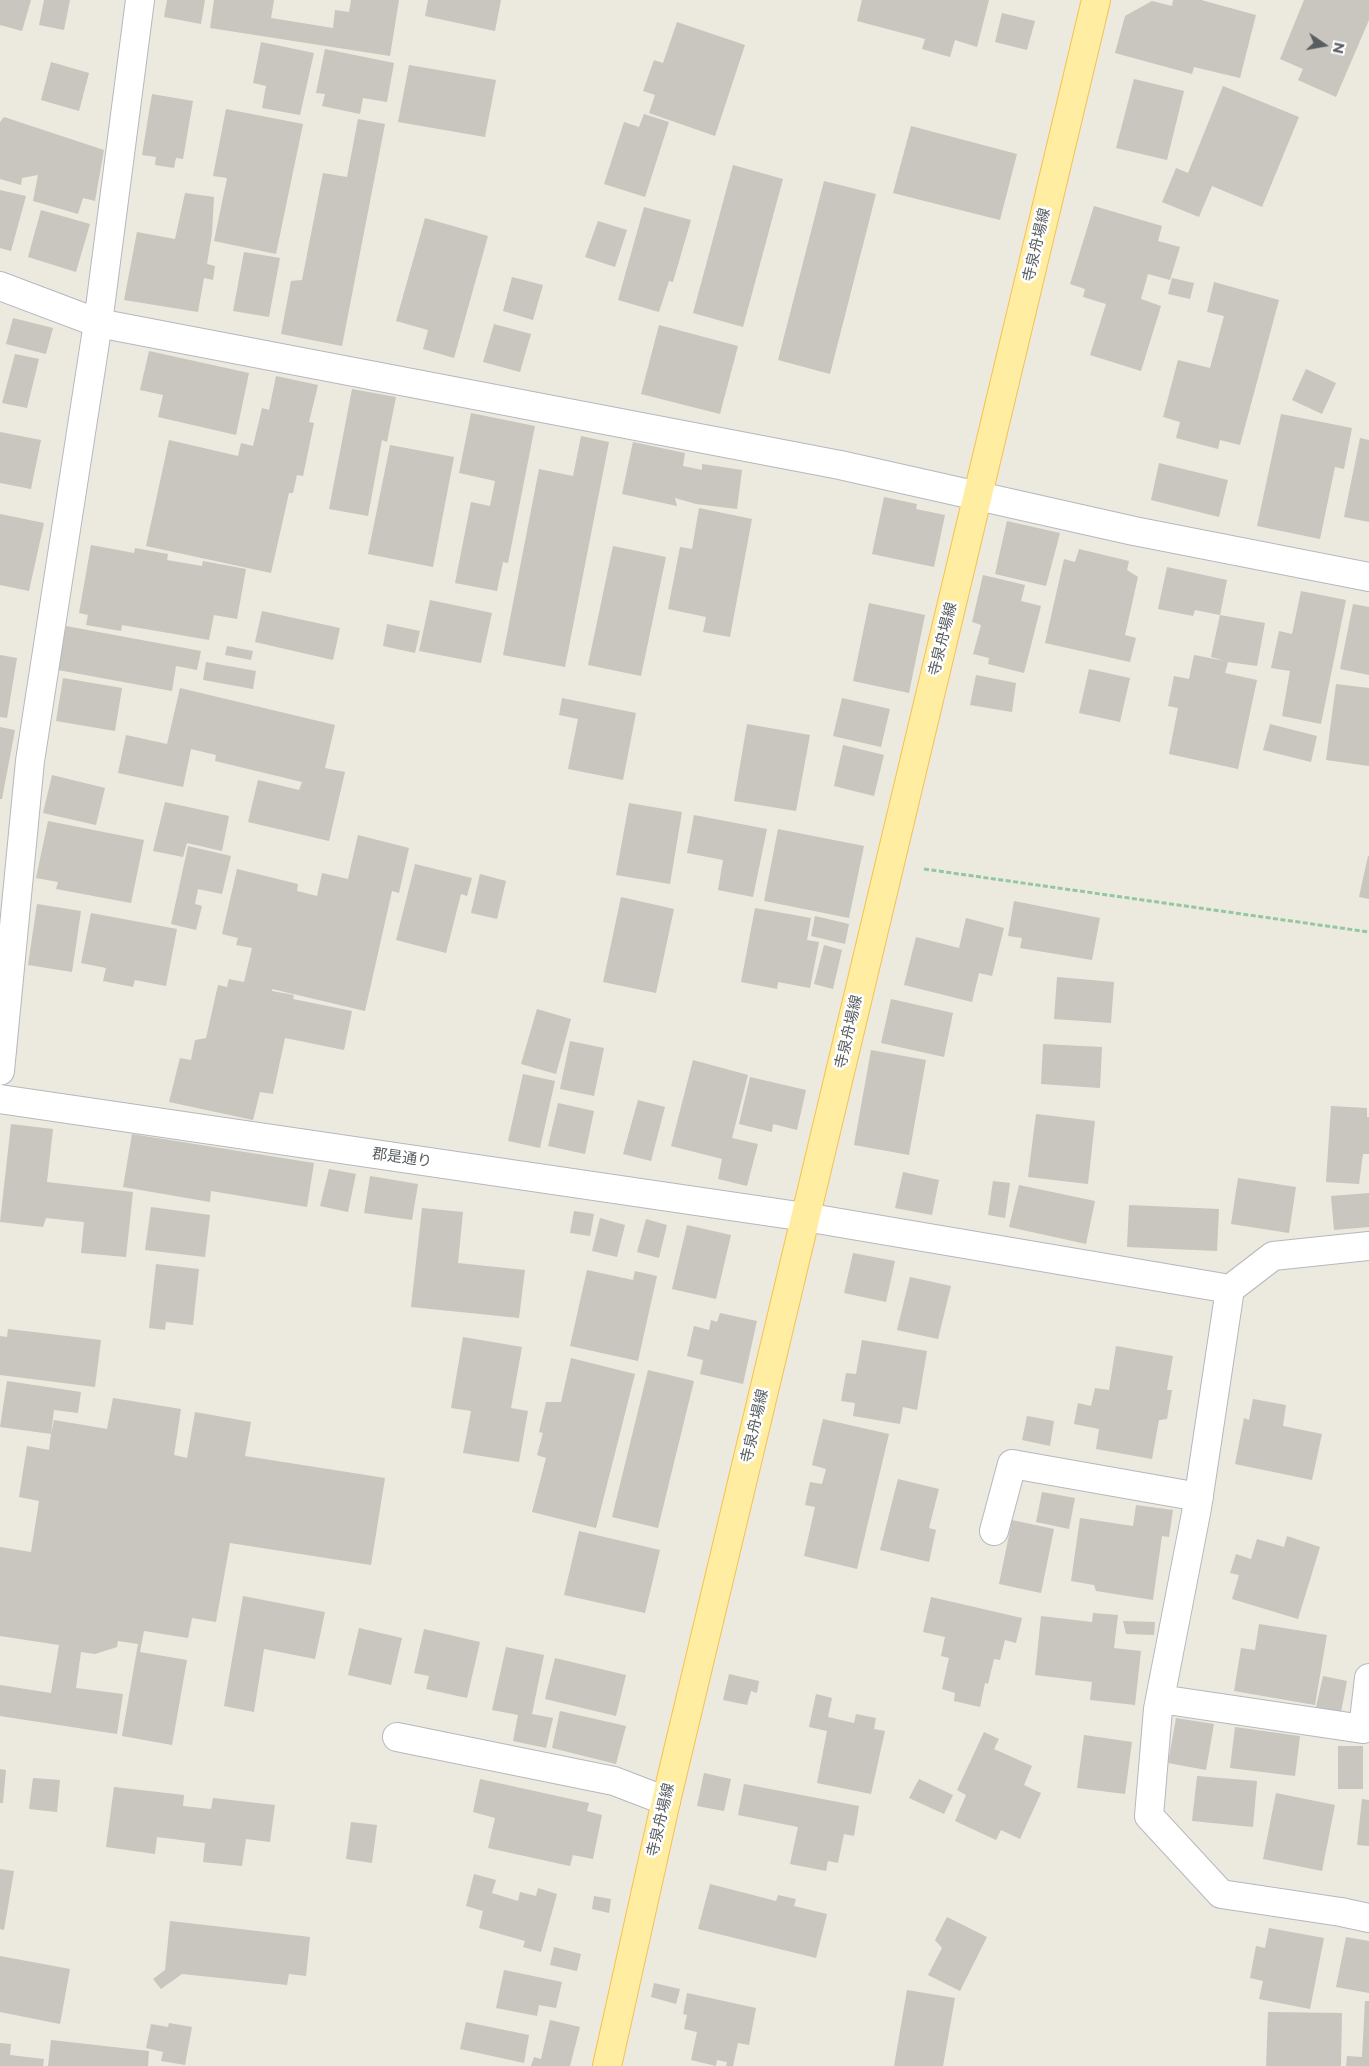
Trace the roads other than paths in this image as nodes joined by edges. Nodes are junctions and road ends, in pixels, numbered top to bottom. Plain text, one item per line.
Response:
1 (140, 0) edge
2 (1096, 0) edge
3 (0, 286) edge
4 (98, 323) junction
5 (977, 497) junction
6 (1369, 577) edge
7 (0, 1071) edge
8 (0, 1099) edge
9 (805, 1217) junction
10 (1369, 1246) edge
11 (1230, 1289) junction
12 (1199, 1497) junction
13 (994, 1531) dead end
14 (1369, 1678) edge
15 (1160, 1699) junction
16 (397, 1737) dead end
17 (666, 1801) junction
18 (1369, 1918) edge
19 (607, 2066) edge

1 - 4 street
2 - 5 main road, 寺泉舟場線
3 - 4 street
4 - 5 street
4 - 7 street
5 - 6 street
5 - 9 main road, 寺泉舟場線
8 - 9 street, 郡是通り
9 - 11 street, 郡是通り
9 - 17 main road, 寺泉舟場線
10 - 11 street
11 - 12 street
12 - 13 street
12 - 15 street
14 - 15 street
15 - 18 street
16 - 17 street
17 - 19 main road, 寺泉舟場線

